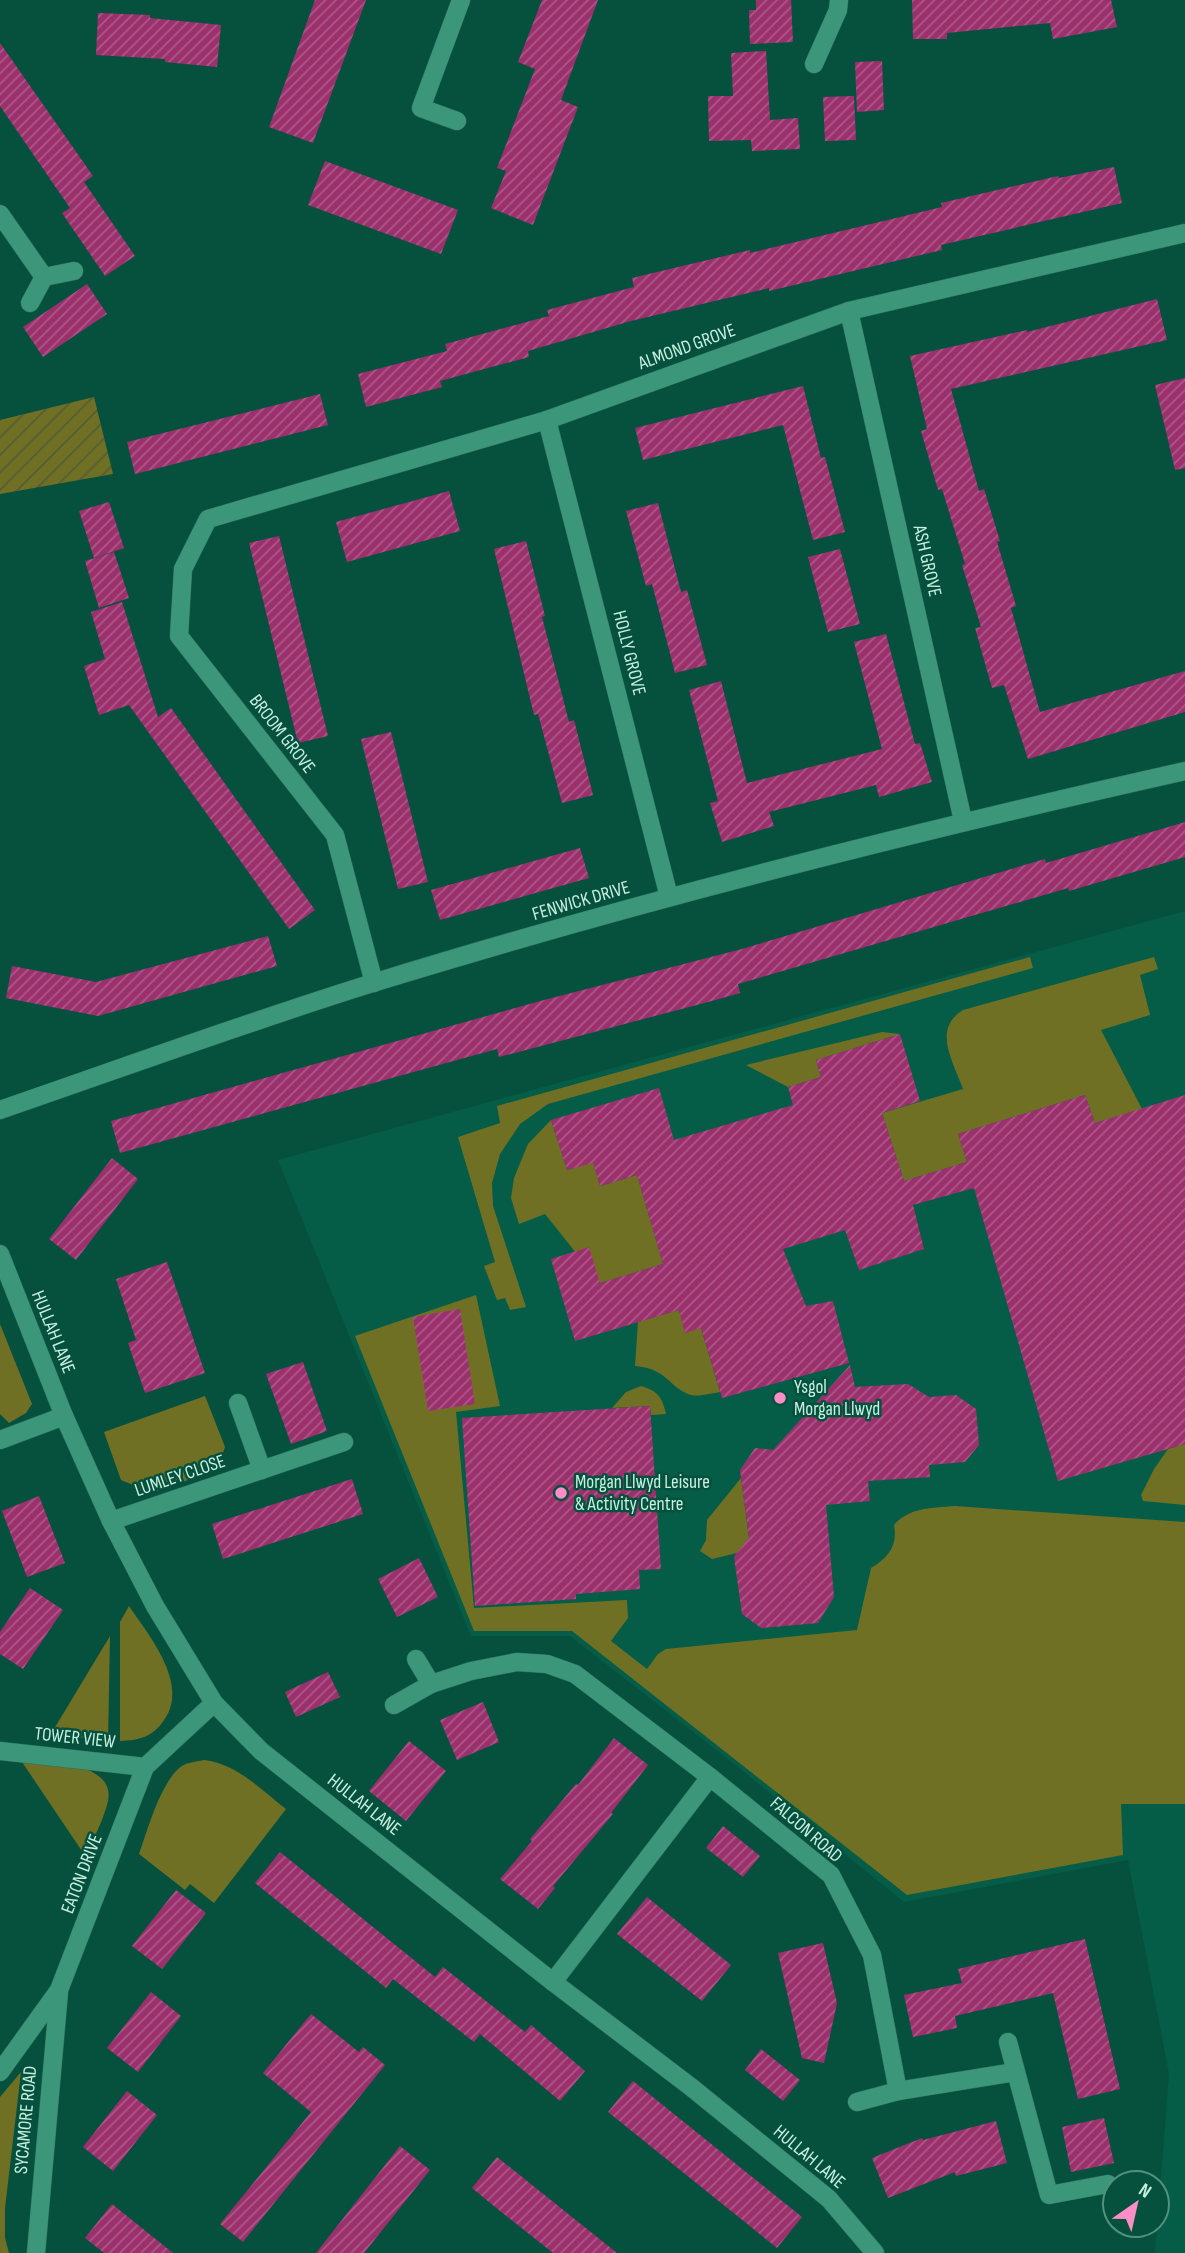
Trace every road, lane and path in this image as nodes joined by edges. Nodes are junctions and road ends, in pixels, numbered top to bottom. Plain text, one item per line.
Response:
1 (461, 0) edge
2 (839, 0) edge
3 (814, 64) dead end
4 (457, 121) dead end
5 (0, 214) edge
6 (1185, 233) edge
7 (74, 271) dead end
8 (44, 277) junction
9 (30, 303) dead end
10 (849, 311) junction
11 (547, 420) junction
12 (208, 519) joint
13 (1185, 771) edge
14 (963, 821) junction
15 (669, 897) junction
16 (374, 983) junction
17 (0, 1110) edge
18 (1, 1263) edge
19 (238, 1403) dead end
20 (64, 1416) junction
21 (0, 1440) edge
22 (344, 1442) dead end
23 (262, 1470) junction
24 (111, 1521) junction
25 (415, 1659) dead end
26 (431, 1684) junction
27 (214, 1703) junction
28 (394, 1705) dead end
29 (0, 1751) edge
30 (145, 1767) junction
31 (710, 1777) junction
32 (554, 1982) junction
33 (59, 1990) junction
34 (1008, 2042) dead end
35 (0, 2072) edge
36 (1015, 2072) junction
37 (898, 2091) junction
38 (857, 2102) dead end
39 (1101, 2185) edge
40 (36, 2253) edge
41 (875, 2253) edge

1 - 4 street
2 - 3 street
5 - 8 street
6 - 10 street, ALMOND GROVE
7 - 8 street
8 - 9 street
10 - 11 street, ALMOND GROVE
10 - 14 street, ASH GROVE
11 - 12 street, ALMOND GROVE
11 - 15 street, HOLLY GROVE
12 - 16 street, BROOM GROVE
13 - 14 street, FENWICK DRIVE
14 - 15 street, FENWICK DRIVE
15 - 16 street, FENWICK DRIVE
16 - 17 street, FENWICK DRIVE
18 - 20 street, HULLAH LANE
19 - 23 street
20 - 21 street
20 - 24 street, HULLAH LANE
22 - 23 street, LUMLEY CLOSE
23 - 24 street, LUMLEY CLOSE
24 - 27 street, HULLAH LANE
25 - 26 street
26 - 28 street, FALCON ROAD
26 - 31 street, FALCON ROAD
27 - 30 street, EATON DRIVE
27 - 32 street, HULLAH LANE
29 - 30 street, TOWER VIEW
30 - 33 street, EATON DRIVE
31 - 32 street
31 - 37 street, FALCON ROAD
32 - 41 street, HULLAH LANE
33 - 35 street, EATON DRIVE
33 - 40 street, SYCAMORE ROAD
34 - 36 street
36 - 37 street
36 - 39 street
37 - 38 street

